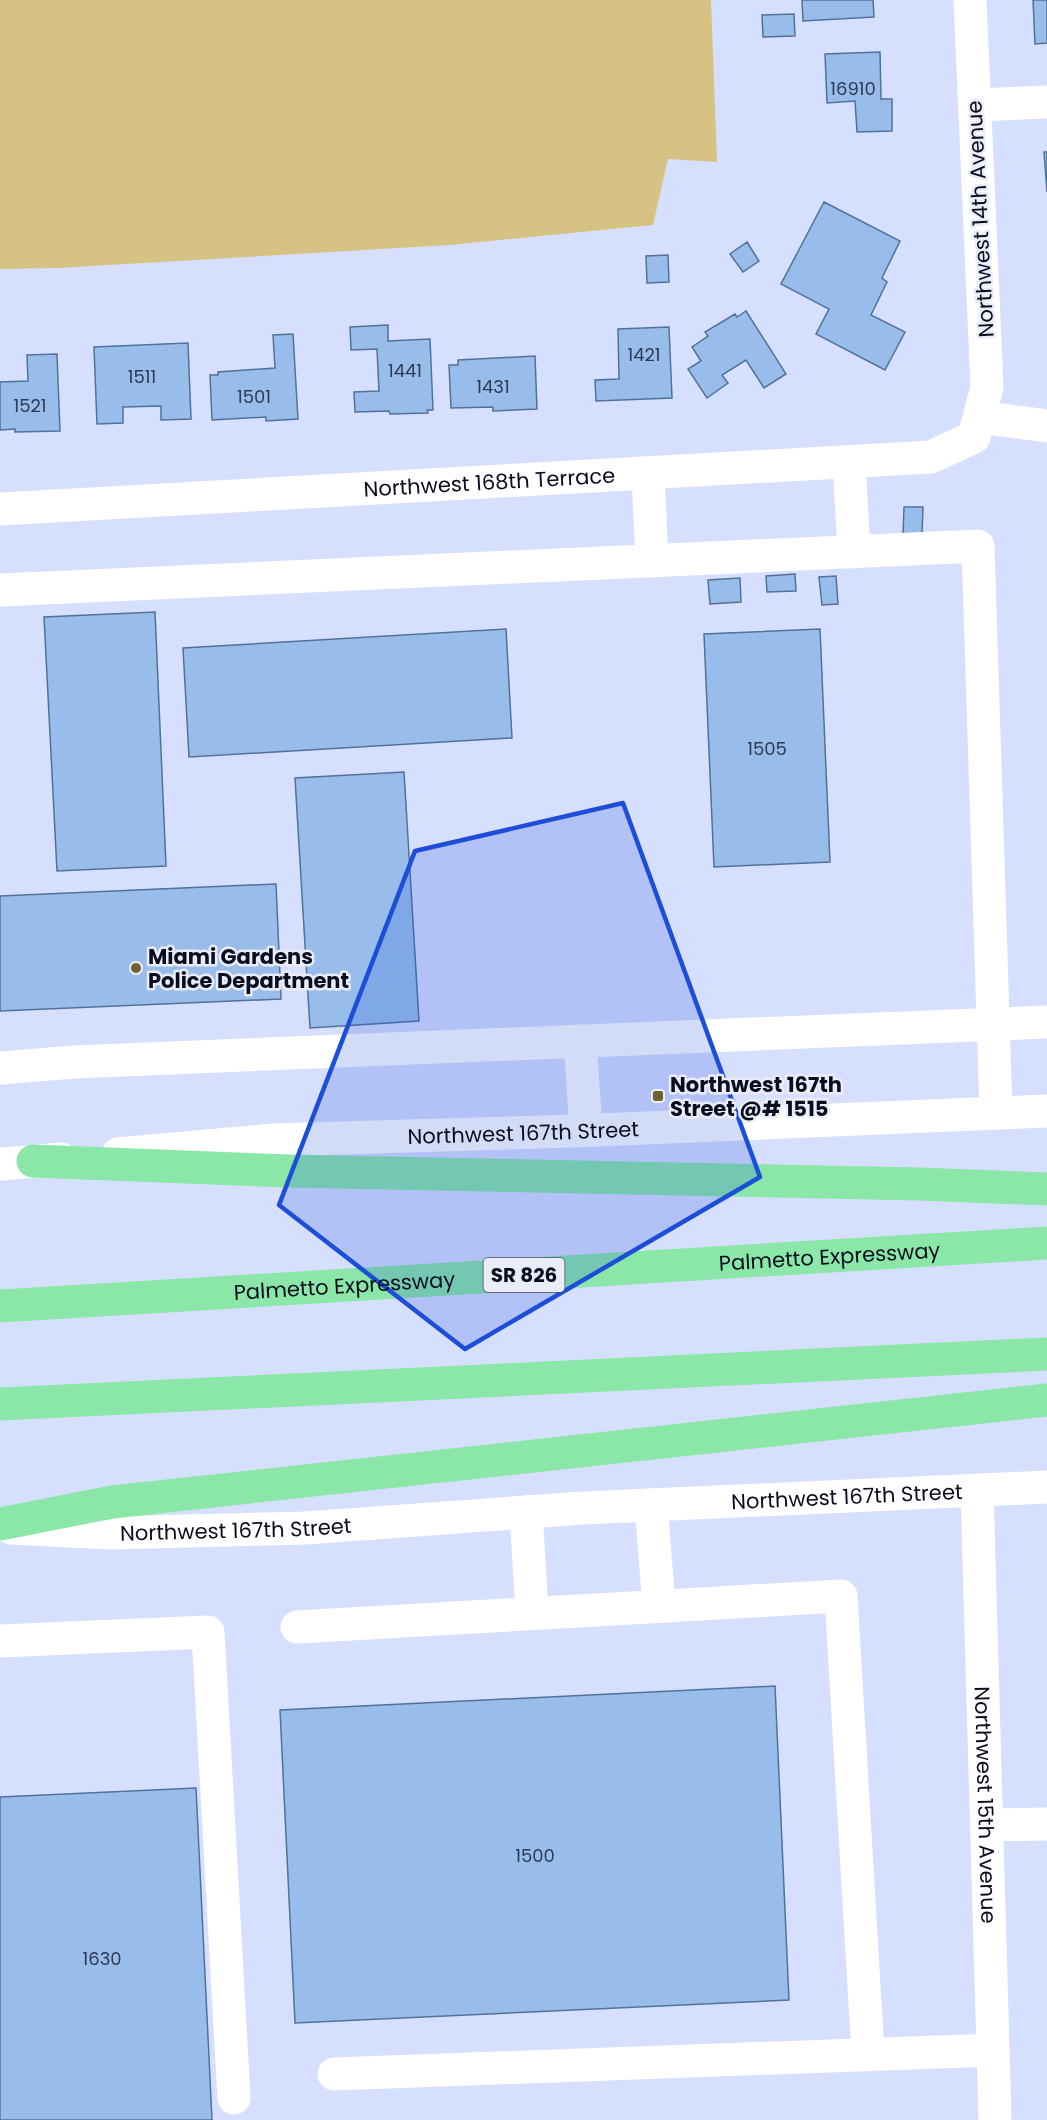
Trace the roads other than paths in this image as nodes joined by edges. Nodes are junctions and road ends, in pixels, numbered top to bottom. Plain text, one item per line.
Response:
1 (970, 0) edge
2 (1047, 102) edge
3 (975, 105) junction
4 (1047, 426) edge
5 (977, 427) junction
6 (849, 462) junction
7 (648, 473) junction
8 (0, 509) edge
9 (854, 552) junction
10 (652, 561) junction
11 (0, 590) edge
12 (1047, 1022) edge
13 (994, 1025) junction
14 (580, 1041) junction
15 (0, 1068) edge
16 (1047, 1111) edge
17 (996, 1113) junction
18 (586, 1130) junction
19 (33, 1161) junction
20 (0, 1164) edge
21 (1047, 1189) edge
22 (1047, 1243) edge
23 (0, 1306) edge
24 (1047, 1354) edge
25 (1047, 1400) edge
26 (0, 1404) edge
27 (1047, 1487) edge
28 (977, 1490) junction
29 (651, 1505) junction
30 (526, 1512) junction
31 (0, 1526) edge
32 (659, 1606) junction
33 (532, 1613) junction
34 (297, 1627) dead end
35 (0, 1641) edge
36 (1047, 1824) edge
37 (987, 1825) junction
38 (993, 2050) junction
39 (868, 2054) junction
40 (334, 2074) dead end
41 (234, 2098) dead end
42 (995, 2120) edge

1 - 3 street, Northwest 14th Avenue
2 - 3 street
3 - 5 street, Northwest 14th Avenue
4 - 5 street
5 - 6 street, Northwest 168th Terrace
6 - 7 street, Northwest 168th Terrace
6 - 9 street
7 - 8 street, Northwest 168th Terrace
7 - 10 street
9 - 10 street
9 - 13 street
10 - 11 street
12 - 13 street
13 - 14 street
13 - 17 street
14 - 15 street
14 - 18 street
16 - 17 street, Northwest 167th Street
17 - 18 street, Northwest 167th Street
18 - 19 street, Northwest 167th Street
19 - 20 street, Northwest 167th Street
19 - 21 highway
22 - 23 highway, Palmetto Expressway / SR 826
24 - 26 highway
25 - 31 highway
27 - 28 street, Northwest 167th Street
28 - 29 street, Northwest 167th Street
28 - 37 street, Northwest 15th Avenue
29 - 30 street, Northwest 167th Street
29 - 32 street
30 - 31 street, Northwest 167th Street
30 - 33 street
32 - 33 street
32 - 39 street
33 - 34 street
35 - 41 street
36 - 37 street
37 - 38 street, Northwest 15th Avenue
38 - 39 street
38 - 42 street, Northwest 15th Avenue
39 - 40 street

